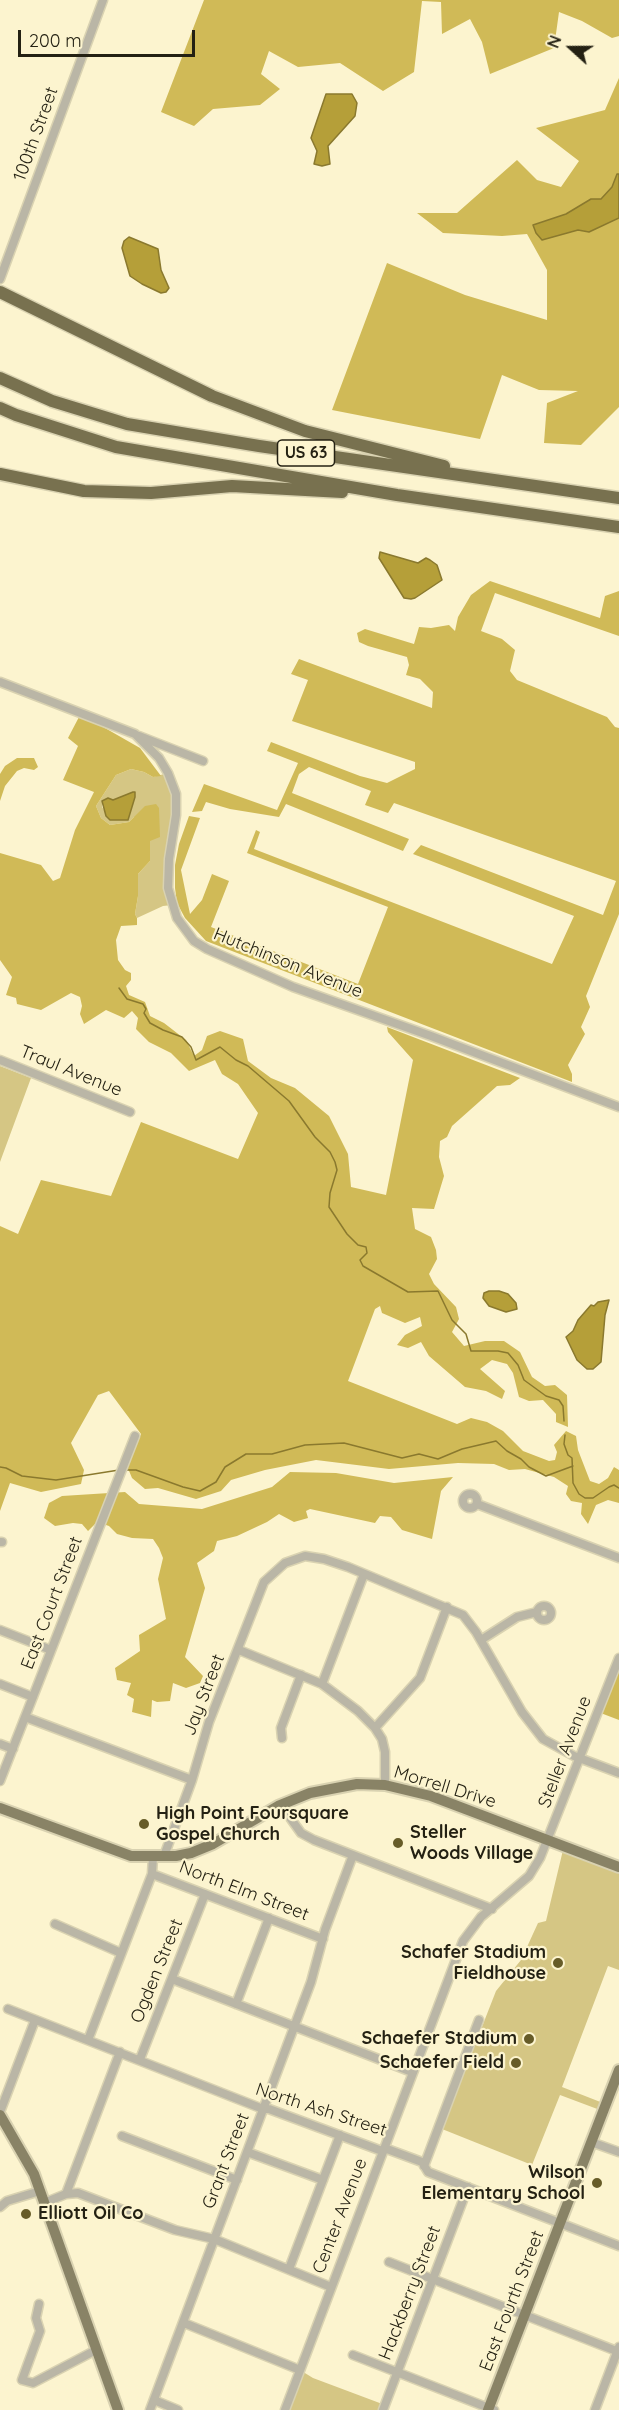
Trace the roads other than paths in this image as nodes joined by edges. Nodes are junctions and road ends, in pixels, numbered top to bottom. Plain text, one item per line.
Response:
1 (103, 0) edge
2 (0, 279) edge
3 (0, 292) edge
4 (0, 378) edge
5 (0, 408) edge
6 (0, 474) edge
7 (506, 482) junction
8 (397, 495) junction
9 (619, 498) edge
10 (619, 527) edge
11 (0, 682) edge
12 (135, 734) junction
13 (203, 761) dead end
14 (0, 1060) edge
15 (619, 1107) edge
16 (130, 1112) dead end
17 (135, 1436) dead end
18 (477, 1504) dead end
19 (619, 1558) edge
20 (364, 1574) junction
21 (447, 1607) junction
22 (537, 1612) dead end
23 (0, 1630) edge
24 (480, 1640) junction
25 (51, 1650) junction
26 (239, 1650) junction
27 (619, 1658) edge
28 (301, 1675) junction
29 (0, 1684) edge
30 (322, 1684) junction
31 (33, 1697) junction
32 (25, 1717) junction
33 (375, 1728) junction
34 (282, 1738) dead end
35 (0, 1744) edge
36 (13, 1749) junction
37 (580, 1758) junction
38 (619, 1773) edge
39 (192, 1780) junction
40 (0, 1781) edge
41 (385, 1785) junction
42 (281, 1805) junction
43 (0, 1808) edge
44 (549, 1840) junction
45 (353, 1855) junction
46 (158, 1856) junction
47 (619, 1867) edge
48 (152, 1874) junction
49 (206, 1894) junction
50 (492, 1909) junction
51 (269, 1918) junction
52 (55, 1924) dead end
53 (323, 1939) junction
54 (121, 1953) junction
55 (172, 1979) junction
56 (236, 2004) junction
57 (8, 2009) dead end
58 (35, 2020) junction
59 (479, 2020) dead end
60 (294, 2027) junction
61 (88, 2040) junction
62 (120, 2052) junction
63 (140, 2059) junction
64 (619, 2070) edge
65 (412, 2072) junction
66 (263, 2109) junction
67 (0, 2114) edge
68 (340, 2135) junction
69 (122, 2136) dead end
70 (591, 2142) junction
71 (382, 2151) junction
72 (247, 2152) junction
73 (619, 2152) edge
74 (424, 2166) junction
75 (237, 2180) junction
76 (323, 2180) junction
77 (468, 2187) junction
78 (40, 2191) junction
79 (66, 2194) junction
80 (2, 2201) edge
81 (44, 2203) junction
82 (560, 2223) junction
83 (214, 2239) junction
84 (619, 2246) edge
85 (388, 2262) dead end
86 (288, 2269) junction
87 (433, 2280) junction
88 (331, 2287) junction
89 (39, 2304) dead end
90 (525, 2315) junction
91 (183, 2323) junction
92 (96, 2350) junction
93 (618, 2350) edge
94 (353, 2355) dead end
95 (300, 2370) junction
96 (397, 2373) junction
97 (154, 2400) junction
98 (490, 2409) edge
99 (118, 2410) edge
100 (150, 2410) edge
101 (178, 2410) edge
102 (285, 2410) edge
103 (383, 2410) edge
104 (595, 2410) edge

1 - 2 street, 100th Street
3 - 7 highway
4 - 7 highway, US 63
5 - 8 highway, US 63
6 - 8 highway
7 - 9 highway, US 63
8 - 10 highway, US 63
11 - 12 street, Hutchinson Avenue
12 - 13 street
12 - 15 street, Hutchinson Avenue
14 - 16 street, Traul Avenue
17 - 25 street, East Court Street
18 - 19 street
20 - 21 street
20 - 26 street, Jay Street
20 - 30 street
21 - 24 street
21 - 33 street
22 - 24 street
23 - 25 street
24 - 37 street
25 - 31 street, East Court Street
26 - 28 street
26 - 39 street, Jay Street
27 - 37 street, Steller Avenue
28 - 30 street
28 - 34 street
29 - 31 street
30 - 33 street
31 - 32 street, East Court Street
32 - 36 street, East Court Street
32 - 39 street
33 - 41 street
35 - 36 street
36 - 40 street, East Court Street
37 - 38 street
37 - 44 street, Steller Avenue
39 - 46 street, Jay Street
41 - 42 main road, Morrell Drive
41 - 44 main road, Morrell Drive
42 - 45 street
42 - 46 main road, Morrell Drive
43 - 46 main road
44 - 47 main road, Morrell Drive
44 - 50 street, Steller Avenue
45 - 50 street
45 - 53 street, Grant Street
46 - 48 street, Jay Street
48 - 49 street, North Elm Street
48 - 54 street, Jay Street
49 - 51 street, North Elm Street
49 - 55 street, Ogden Street
50 - 65 street, Center Avenue
51 - 53 street, North Elm Street
51 - 56 street
52 - 54 street
53 - 60 street, Grant Street
54 - 61 street, Jay Street
55 - 56 street
55 - 63 street, Ogden Street
56 - 60 street
57 - 58 street, North Ash Street
58 - 61 street, North Ash Street
58 - 67 street
59 - 74 street
60 - 65 street
60 - 66 street, Grant Street
61 - 62 street, North Ash Street
62 - 63 street, North Ash Street
62 - 79 street
63 - 66 street, North Ash Street
64 - 70 main road, East Fourth Street
65 - 71 street, Center Avenue
66 - 68 street, North Ash Street
66 - 72 street, Grant Street
67 - 78 main road
68 - 71 street, North Ash Street
68 - 76 street
69 - 75 street
70 - 73 street
70 - 82 main road, East Fourth Street
71 - 74 street, North Ash Street
71 - 88 street, Center Avenue
72 - 75 street, Grant Street
72 - 76 street
74 - 77 street, North Ash Street
75 - 83 street, Grant Street
76 - 86 street
77 - 82 street, North Ash Street
77 - 87 street, Hackberry Street
78 - 80 street
78 - 81 main road
79 - 81 street
79 - 83 street
81 - 92 main road
82 - 84 street, North Ash Street
82 - 90 main road, East Fourth Street
83 - 86 street
83 - 91 street, Grant Street
85 - 87 street
86 - 88 street
87 - 90 street
87 - 96 street, Hackberry Street
88 - 95 street, Center Avenue
89 - 92 street
90 - 93 street
90 - 98 main road, East Fourth Street
91 - 95 street
91 - 97 street, Grant Street
92 - 99 main road
93 - 104 street
94 - 96 street
95 - 102 street, Center Avenue
96 - 98 street
96 - 103 street, Hackberry Street
97 - 100 street, Grant Street
97 - 101 street

